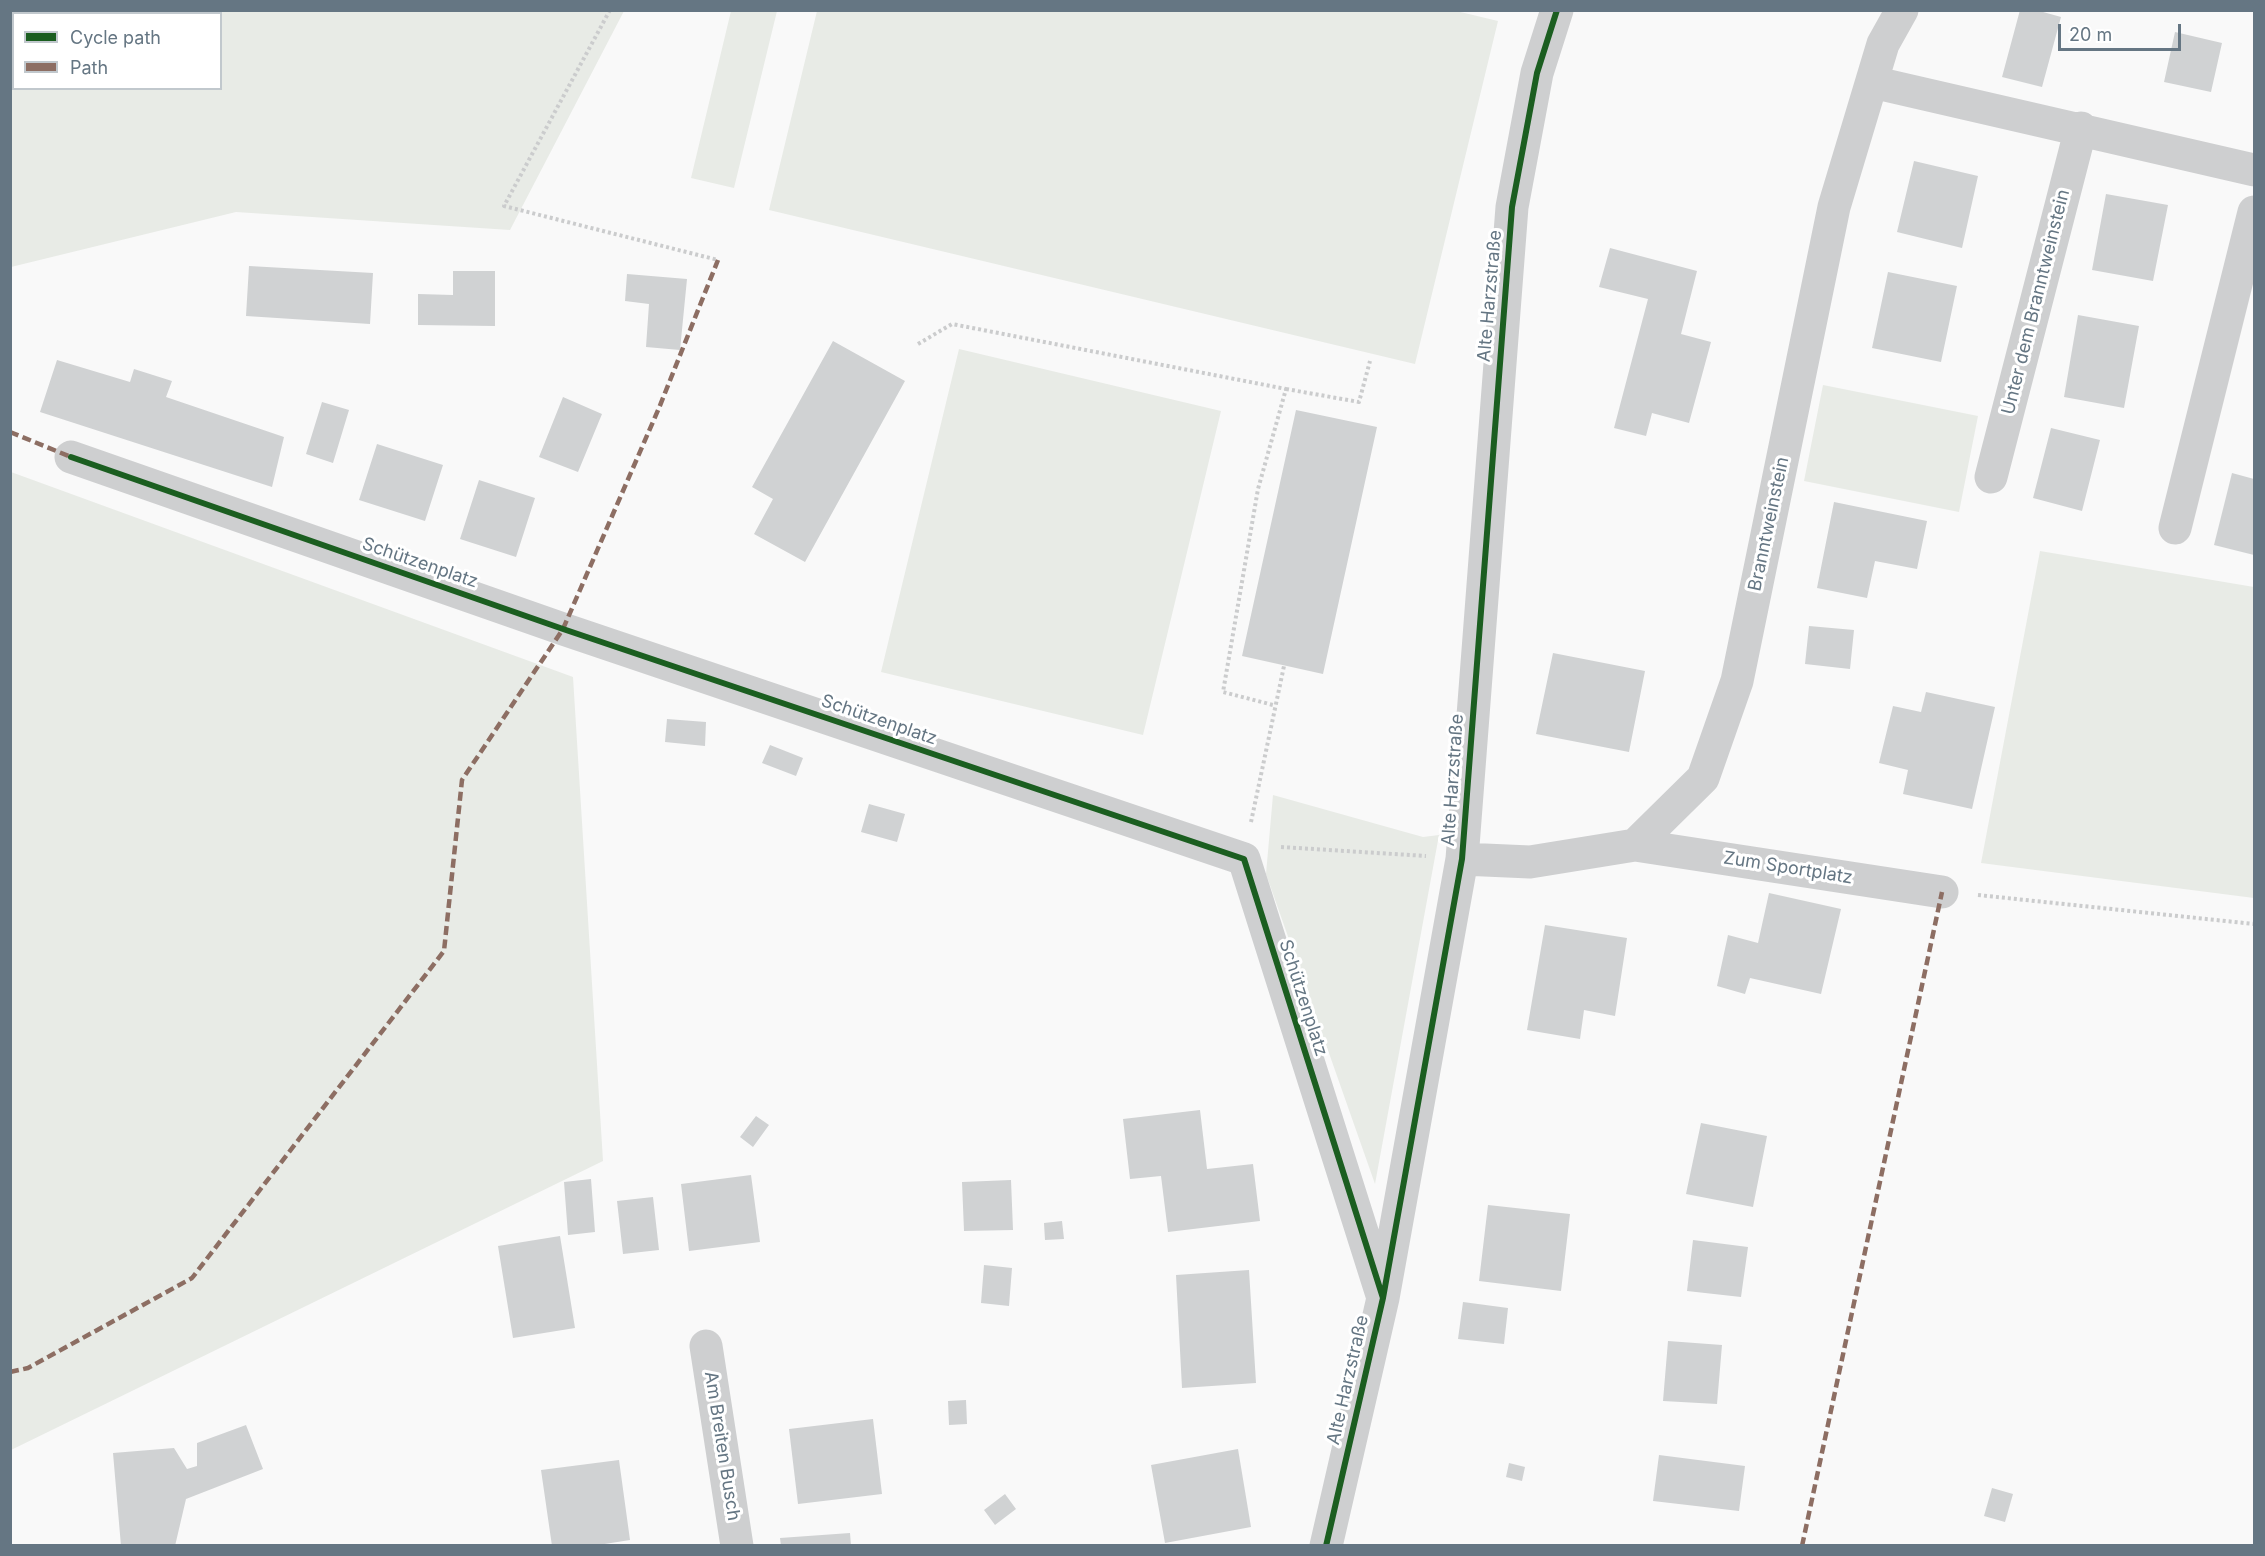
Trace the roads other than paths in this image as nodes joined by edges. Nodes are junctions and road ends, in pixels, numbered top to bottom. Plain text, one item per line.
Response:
1 (1557, 10) edge
2 (1902, 10) edge
3 (1872, 82) junction
4 (2080, 128) junction
5 (2254, 170) edge
6 (2254, 212) edge
7 (71, 457) dead end
8 (1991, 477) dead end
9 (2175, 528) dead end
10 (1635, 845) junction
11 (1462, 859) junction
12 (1942, 892) road end
13 (1383, 1298) junction
14 (706, 1346) dead end
15 (737, 1545) edge
16 (1326, 1545) edge

1 - 11 street, Alte Harzstraße
2 - 3 street, Branntweinstein
3 - 4 street
3 - 10 street, Branntweinstein
4 - 5 street
4 - 8 street, Unter dem Branntweinstein
6 - 9 street
7 - 13 street, Schützenplatz
10 - 11 street
10 - 12 street, Zum Sportplatz
11 - 13 street, Alte Harzstraße
13 - 16 street, Alte Harzstraße
14 - 15 street, Am Breiten Busch

